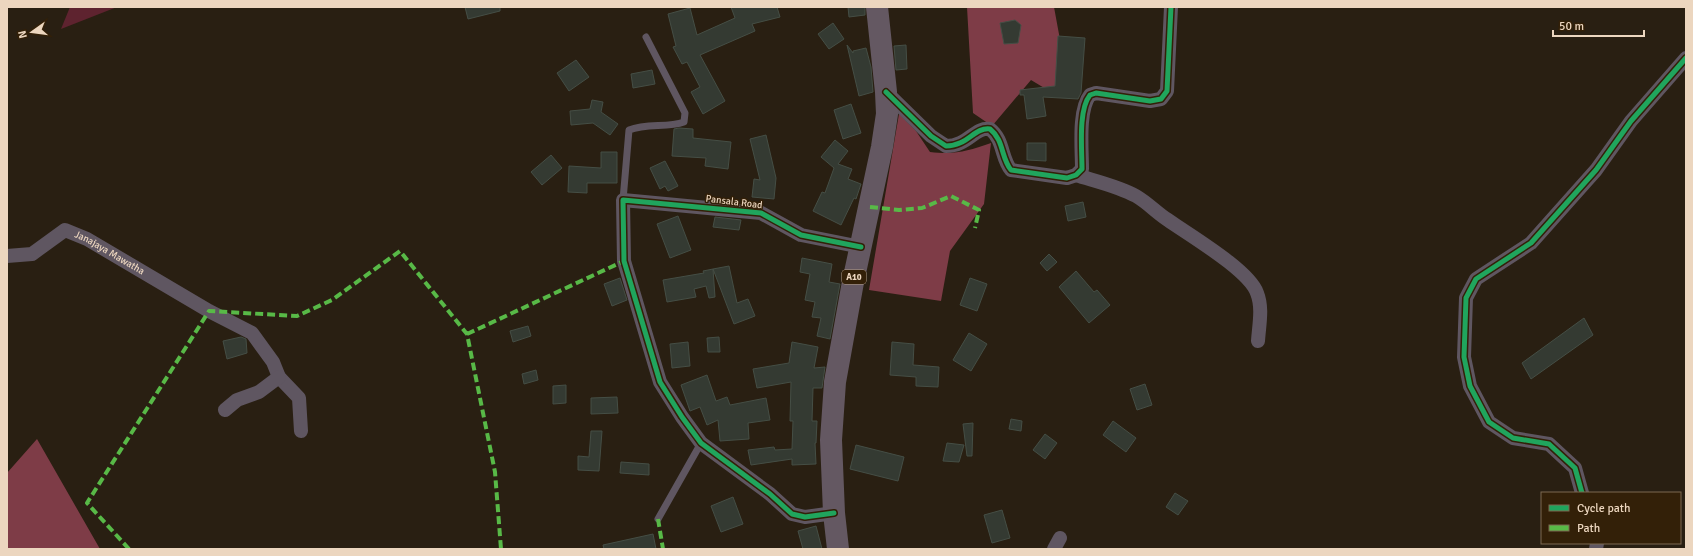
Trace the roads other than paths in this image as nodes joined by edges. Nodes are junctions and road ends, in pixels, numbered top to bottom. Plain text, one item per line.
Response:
1 (877, 7) edge
2 (1171, 7) edge
3 (646, 37) dead end
4 (1686, 58) edge
5 (886, 92) junction
6 (1076, 175) junction
7 (623, 200) junction
8 (861, 247) junction
9 (7, 256) edge
10 (1258, 341) dead end
11 (279, 377) junction
12 (225, 410) dead end
13 (301, 431) dead end
14 (701, 443) junction
15 (1582, 492) edge
16 (834, 513) junction
17 (658, 519) dead end
18 (838, 549) edge

1 - 5 highway, A10
2 - 6 street
3 - 7 lane
4 - 15 street
5 - 6 street
5 - 8 highway, A10
6 - 10 street
7 - 8 street, Pansala Road
7 - 14 street
8 - 16 highway, A10
9 - 11 street, Janajaya Mawatha
11 - 12 street
11 - 13 street
14 - 16 street
14 - 17 lane
16 - 18 highway, A10

